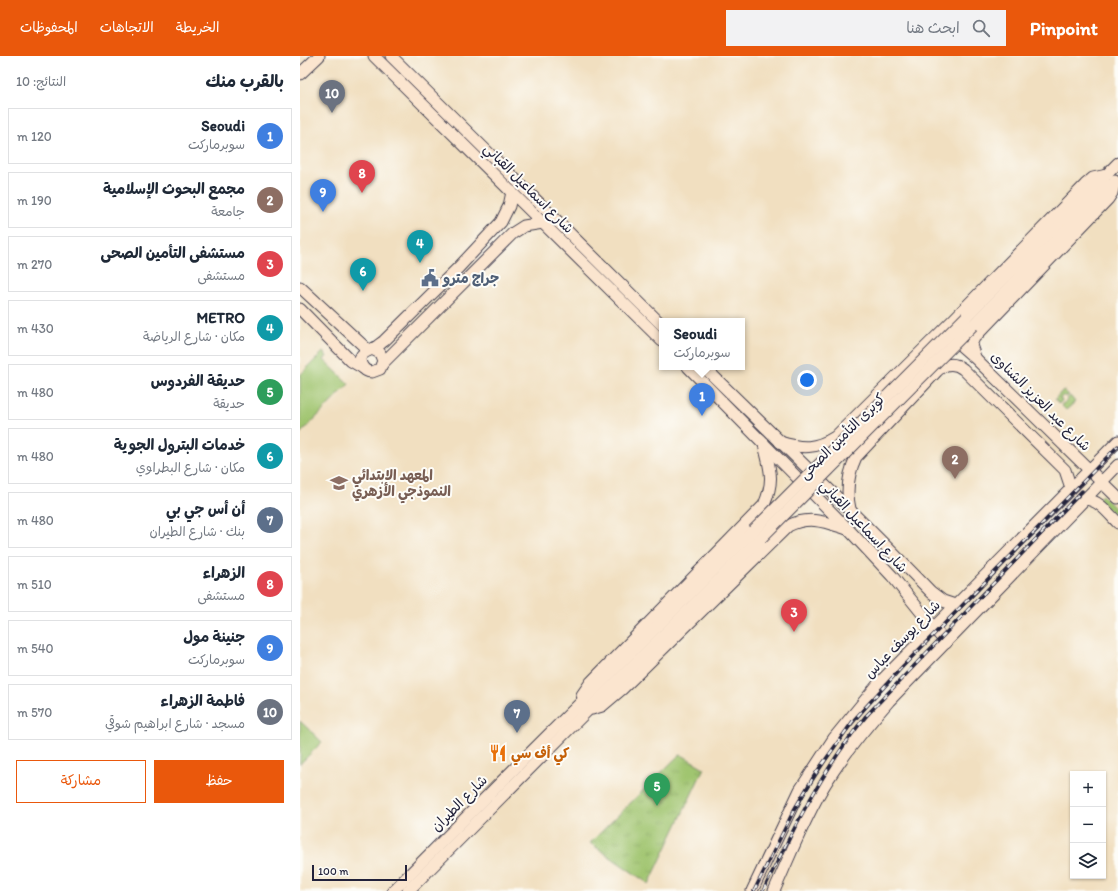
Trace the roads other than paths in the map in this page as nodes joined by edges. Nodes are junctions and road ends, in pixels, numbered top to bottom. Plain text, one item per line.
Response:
1 (319, 56) edge
2 (374, 56) edge
3 (391, 56) edge
4 (300, 74) edge
5 (443, 107) junction
6 (435, 116) junction
7 (1118, 163) edge
8 (1113, 178) edge
9 (512, 192) junction
10 (500, 222) junction
11 (543, 223) junction
12 (513, 233) junction
13 (300, 286) edge
14 (300, 309) edge
15 (953, 320) junction
16 (659, 322) edge
17 (937, 335) junction
18 (659, 338) edge
19 (972, 340) junction
20 (370, 350) junction
21 (975, 358) junction
22 (382, 364) junction
23 (363, 368) junction
24 (691, 370) edge
25 (707, 370) edge
26 (836, 437) junction
27 (1118, 440) edge
28 (780, 442) junction
29 (764, 444) junction
30 (1074, 455) junction
31 (856, 457) junction
32 (1118, 465) edge
33 (1065, 470) junction
34 (1089, 470) junction
35 (1101, 481) junction
36 (1072, 488) junction
37 (1118, 498) edge
38 (1085, 499) junction
39 (764, 505) junction
40 (850, 509) junction
41 (1118, 523) edge
42 (788, 526) junction
43 (848, 529) junction
44 (930, 592) junction
45 (914, 603) junction
46 (955, 605) junction
47 (933, 628) junction
48 (946, 643) junction
49 (584, 707) junction
50 (393, 891) edge
51 (408, 891) edge
52 (752, 891) edge
53 (774, 891) edge

1 - 4 main road
2 - 6 main road, شارع اسماعيل القباني
3 - 5 main road, شارع اسماعيل القباني
5 - 6 main road
5 - 16 main road, شارع اسماعيل القباني
6 - 9 main road, شارع اسماعيل القباني
7 - 8 main road
8 - 15 main road
8 - 19 main road
8 - 49 main road, كوبرى التأمين الصحى, bridge
9 - 10 main road
9 - 11 main road, شارع اسماعيل القباني
10 - 12 main road
10 - 20 main road
11 - 12 main road
11 - 18 main road, شارع اسماعيل القباني
12 - 22 main road
13 - 20 main road
14 - 23 main road
15 - 17 main road
15 - 19 main road
17 - 21 main road, شارع عبد العزيز الشناوى
17 - 26 main road
19 - 21 main road
20 - 22 main road
20 - 23 main road
21 - 30 main road, شارع عبد العزيز الشناوى
22 - 23 main road
24 - 29 main road, شارع اسماعيل القباني
25 - 28 main road, شارع اسماعيل القباني
26 - 28 main road
26 - 31 main road
27 - 34 main road, شارع يوسف عباس
28 - 40 main road, شارع اسماعيل القباني
29 - 39 main road
29 - 43 main road, شارع اسماعيل القباني
30 - 33 main road
30 - 34 main road, شارع عبد العزيز الشناوى
31 - 33 main road
31 - 40 main road
32 - 35 main road
33 - 36 main road
34 - 35 main road, شارع عبد العزيز الشناوى
34 - 36 main road, شارع يوسف عباس
35 - 37 main road, شارع عبد العزيز الشناوى
35 - 38 main road
36 - 46 main road, شارع يوسف عباس
38 - 41 main road
38 - 48 main road
39 - 42 main road
39 - 49 main road
40 - 44 main road, شارع اسماعيل القباني
42 - 43 main road
42 - 49 main road
43 - 45 main road, شارع اسماعيل القباني
44 - 45 main road
44 - 46 main road, شارع اسماعيل القباني
45 - 47 main road, شارع اسماعيل القباني
46 - 47 main road, شارع يوسف عباس
47 - 48 main road, شارع اسماعيل القباني
47 - 52 main road, شارع يوسف عباس
48 - 53 main road
49 - 50 main road, شارع الطيران
49 - 51 main road, شارع الطيران

